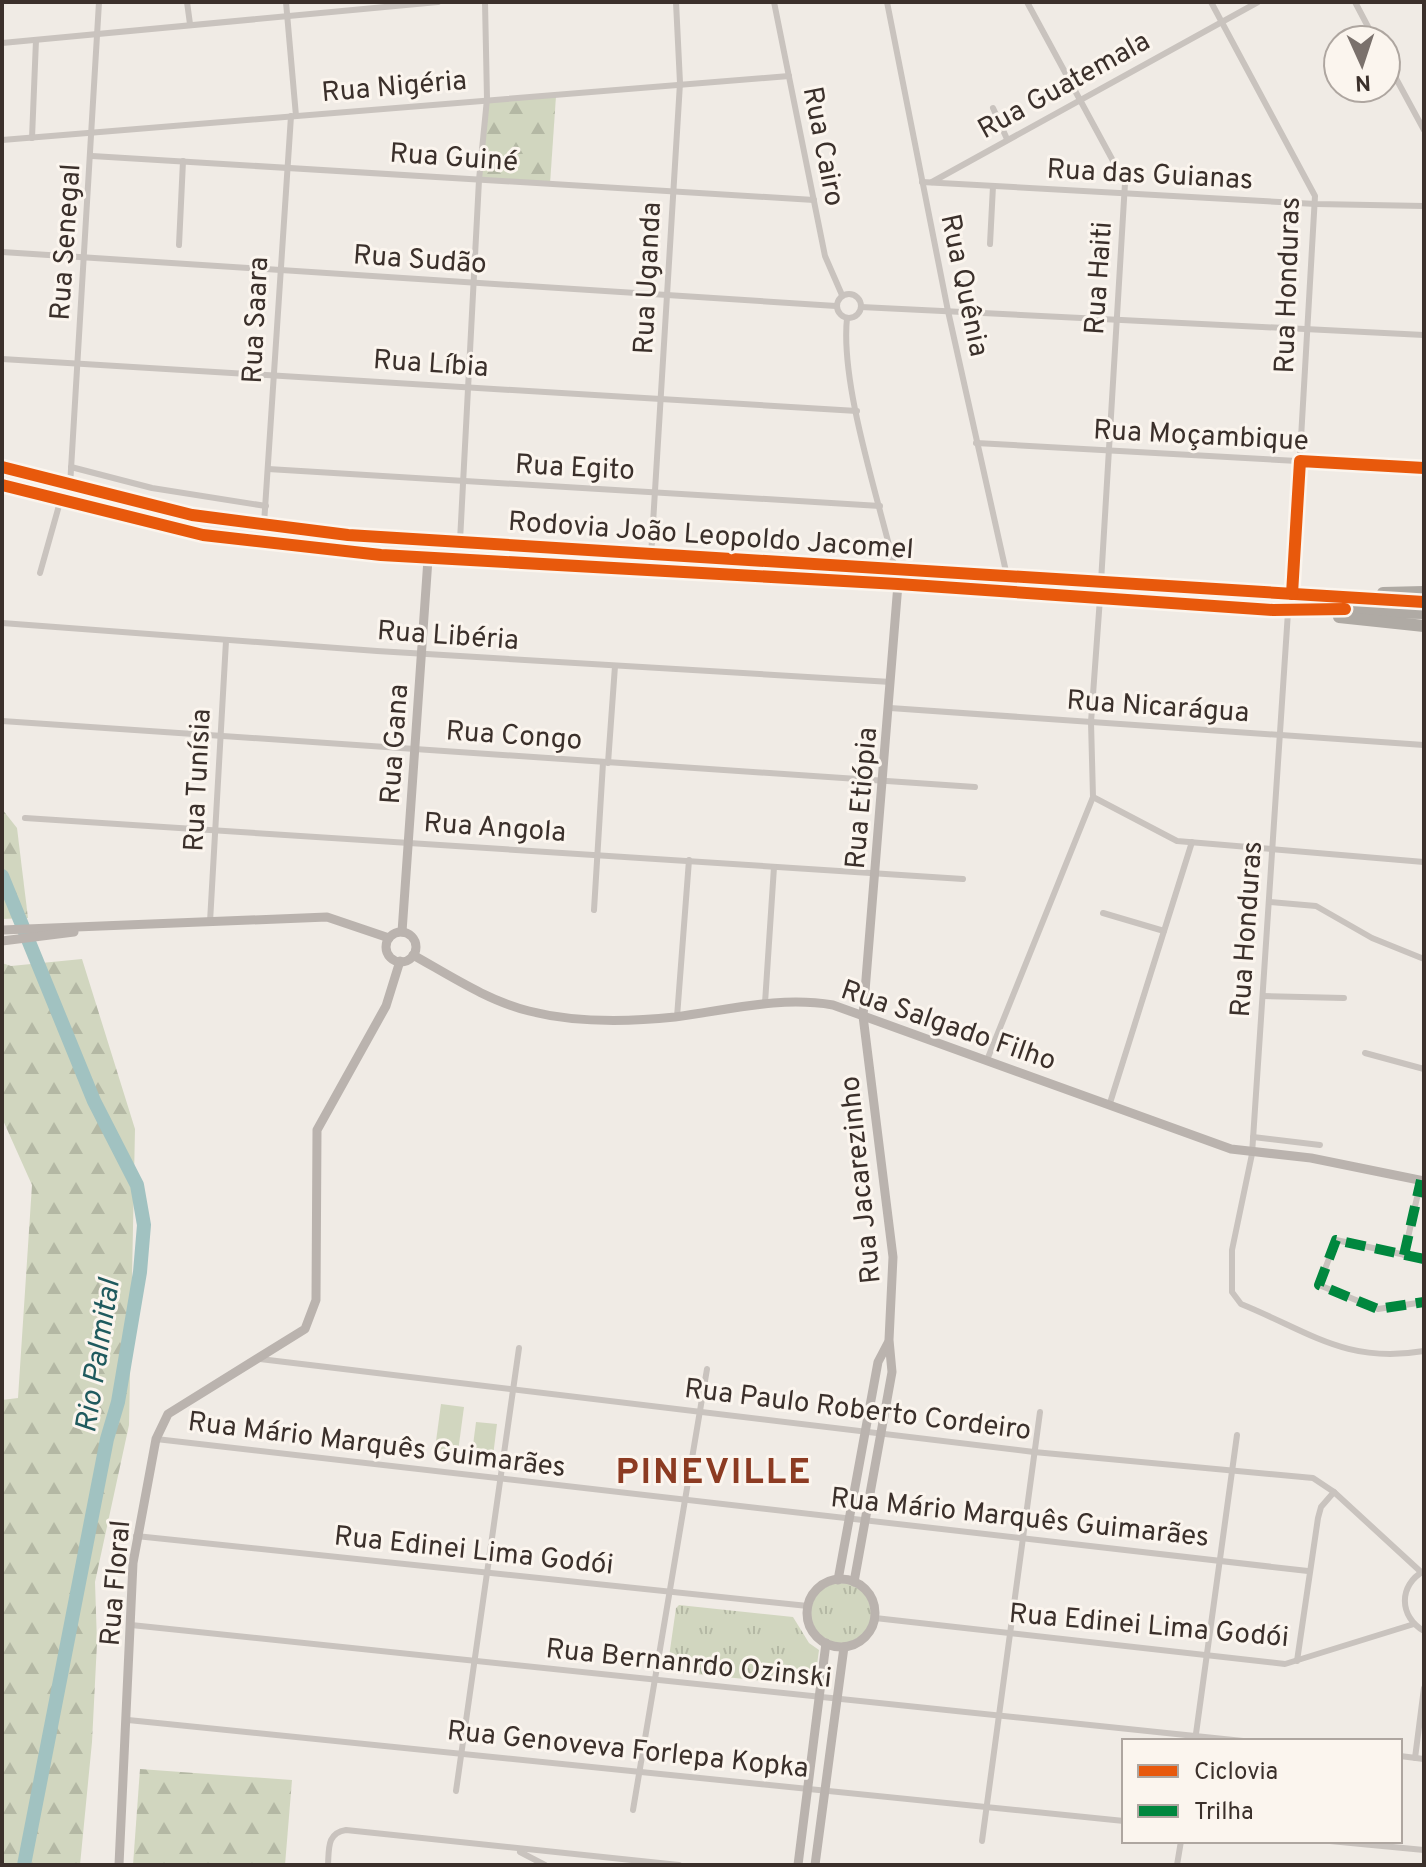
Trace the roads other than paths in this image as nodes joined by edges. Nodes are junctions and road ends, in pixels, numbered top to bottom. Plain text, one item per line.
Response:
1 (99, 2) edge
2 (187, 2) edge
3 (286, 2) edge
4 (438, 2) edge
5 (485, 2) edge
6 (676, 2) edge
7 (774, 2) edge
8 (887, 2) edge
9 (1027, 2) edge
10 (1211, 2) edge
11 (1258, 2) edge
12 (1355, 2) edge
13 (386, 4) edge
14 (287, 16) junction
15 (1222, 21) junction
16 (190, 24) junction
17 (1367, 24) edge
18 (99, 32) junction
19 (36, 40) junction
20 (2, 43) edge
21 (789, 76) junction
22 (680, 83) junction
23 (1402, 89) edge
24 (487, 99) junction
25 (1080, 99) junction
26 (993, 108) dead end
27 (294, 116) junction
28 (1424, 130) edge
29 (93, 132) junction
30 (32, 138) junction
31 (1007, 139) junction
32 (2, 140) edge
33 (92, 156) junction
34 (183, 161) junction
35 (286, 168) junction
36 (479, 180) junction
37 (922, 182) junction
38 (931, 182) junction
39 (993, 186) junction
40 (673, 192) junction
41 (1125, 193) junction
42 (814, 200) junction
43 (1316, 204) junction
44 (1424, 206) edge
45 (990, 244) dead end
46 (179, 245) dead end
47 (2, 252) edge
48 (86, 258) junction
49 (279, 271) junction
50 (473, 284) junction
51 (667, 295) junction
52 (842, 295) junction
53 (836, 306) junction
54 (861, 307) junction
55 (948, 311) junction
56 (847, 318) junction
57 (1117, 319) junction
58 (1308, 327) junction
59 (1424, 335) edge
60 (2, 359) edge
61 (78, 363) junction
62 (274, 374) junction
63 (467, 387) junction
64 (661, 399) junction
65 (857, 411) junction
66 (976, 443) junction
67 (1108, 450) junction
68 (1300, 461) junction
69 (2, 467) edge
70 (71, 467) junction
71 (1424, 468) edge
72 (268, 469) junction
73 (461, 481) junction
74 (2, 485) edge
75 (70, 486) junction
76 (655, 492) junction
77 (60, 502) junction
78 (266, 506) junction
79 (880, 506) junction
80 (264, 526) junction
81 (460, 542) junction
82 (651, 556) junction
83 (428, 559) junction
84 (895, 569) junction
85 (40, 573) dead end
86 (1007, 576) junction
87 (1101, 582) junction
88 (898, 584) junction
89 (1424, 592) edge
90 (1292, 594) junction
91 (1340, 597) junction
92 (1100, 598) junction
93 (1424, 602) edge
94 (1288, 611) junction
95 (1424, 613) edge
96 (2, 623) edge
97 (1424, 626) edge
98 (226, 641) junction
99 (421, 654) junction
100 (615, 666) junction
101 (891, 682) junction
102 (890, 708) junction
103 (2, 721) edge
104 (1091, 722) junction
105 (1279, 736) junction
106 (220, 737) junction
107 (1424, 745) edge
108 (415, 749) junction
109 (606, 763) junction
110 (884, 781) junction
111 (975, 787) dead end
112 (1093, 797) junction
113 (25, 818) dead end
114 (215, 830) junction
115 (409, 842) junction
116 (1192, 842) junction
117 (1272, 850) junction
118 (598, 854) junction
119 (689, 860) junction
120 (1424, 862) edge
121 (774, 867) junction
122 (875, 874) junction
123 (963, 879) dead end
124 (1269, 902) junction
125 (594, 910) dead end
126 (1103, 913) dead end
127 (210, 922) junction
128 (2, 930) edge
129 (1164, 931) junction
130 (40, 932) junction
131 (402, 932) junction
132 (389, 938) junction
133 (2, 941) edge
134 (413, 955) junction
135 (1424, 959) edge
136 (400, 961) junction
137 (1263, 996) junction
138 (1344, 998) dead end
139 (765, 1003) junction
140 (863, 1016) junction
141 (677, 1017) junction
142 (1365, 1053) dead end
143 (987, 1060) junction
144 (1424, 1069) edge
145 (1110, 1103) junction
146 (1253, 1137) junction
147 (1320, 1145) dead end
148 (1252, 1154) junction
149 (1422, 1180) edge
150 (1404, 1255) junction
151 (1424, 1259) edge
152 (1424, 1302) edge
153 (889, 1340) junction
154 (519, 1348) dead end
155 (1424, 1351) edge
156 (256, 1358) junction
157 (707, 1369) dead end
158 (513, 1389) junction
159 (698, 1410) junction
160 (1040, 1412) dead end
161 (866, 1429) junction
162 (882, 1432) junction
163 (1237, 1435) dead end
164 (156, 1439) junction
165 (1034, 1452) junction
166 (1233, 1471) junction
167 (499, 1479) junction
168 (1334, 1492) junction
169 (682, 1501) junction
170 (850, 1519) junction
171 (865, 1520) junction
172 (136, 1536) junction
173 (1021, 1539) junction
174 (1222, 1560) junction
175 (1308, 1571) junction
176 (1422, 1571) edge
177 (487, 1573) junction
178 (838, 1580) junction
179 (854, 1582) junction
180 (667, 1592) junction
181 (808, 1606) junction
182 (875, 1618) junction
183 (1414, 1624) junction
184 (131, 1625) junction
185 (1424, 1631) edge
186 (1010, 1633) junction
187 (826, 1643) junction
188 (844, 1647) junction
189 (1208, 1654) junction
190 (475, 1661) junction
191 (1297, 1661) junction
192 (652, 1681) junction
193 (1424, 1688) edge
194 (819, 1698) junction
195 (836, 1699) junction
196 (1001, 1717) junction
197 (128, 1720) junction
198 (1195, 1739) edge
199 (462, 1754) junction
200 (1402, 1756) edge
201 (1415, 1758) junction
202 (1424, 1759) edge
203 (639, 1773) junction
204 (808, 1788) junction
205 (823, 1789) junction
206 (456, 1791) dead end
207 (985, 1806) junction
208 (633, 1810) dead end
209 (1122, 1821) edge
210 (982, 1841) dead end
211 (1181, 1843) edge
212 (1351, 1843) edge
213 (515, 1850) junction
214 (1424, 1850) edge
215 (609, 1859) junction
216 (119, 1865) edge
217 (328, 1865) edge
218 (545, 1865) edge
219 (600, 1865) edge
220 (679, 1865) edge
221 (798, 1865) edge
222 (815, 1865) edge
223 (1177, 1865) edge

1 - 18 street, Rua Senegal
2 - 16 street
3 - 14 street, Rua Saara
4 - 13 street
5 - 24 street
6 - 22 street, Rua Uganda
7 - 21 street, Rua Cairo
8 - 37 street, Rua Quênia
9 - 25 street, Rua Haiti
10 - 15 street, Rua Honduras
11 - 15 street, Rua Guatemala
12 - 17 street
13 - 14 street
14 - 16 street
14 - 27 street, Rua Saara
15 - 25 street, Rua Guatemala
15 - 43 street, Rua Honduras
16 - 18 street
18 - 19 street
18 - 29 street, Rua Senegal
19 - 20 street
19 - 30 street
21 - 22 street, Rua Nigéria
21 - 42 street, Rua Cairo
22 - 24 street, Rua Nigéria
22 - 40 street, Rua Uganda
23 - 28 street
24 - 27 street, Rua Nigéria
24 - 36 street
25 - 31 street, Rua Guatemala
25 - 41 street, Rua Haiti
26 - 31 street
27 - 29 street, Rua Nigéria
27 - 35 street, Rua Saara
29 - 30 street, Rua Nigéria
29 - 33 street, Rua Senegal
30 - 32 street, Rua Nigéria
31 - 38 street, Rua Guatemala
33 - 34 street, Rua Guiné
33 - 48 street, Rua Senegal
34 - 35 street, Rua Guiné
34 - 46 street
35 - 36 street, Rua Guiné
35 - 49 street, Rua Saara
36 - 40 street, Rua Guiné
36 - 50 street
37 - 38 street, Rua das Guianas
37 - 55 street, Rua Quênia
38 - 39 street, Rua das Guianas
39 - 41 street, Rua das Guianas
39 - 45 street
40 - 42 street, Rua Guiné
40 - 51 street, Rua Uganda
41 - 43 street, Rua das Guianas
41 - 57 street, Rua Haiti
42 - 52 street, Rua Cairo
43 - 44 street, Rua das Guianas
43 - 58 street, Rua Honduras
47 - 48 street, Rua Sudão
48 - 49 street, Rua Sudão
48 - 61 street, Rua Senegal
49 - 50 street, Rua Sudão
49 - 62 street, Rua Saara
50 - 51 street, Rua Sudão
50 - 63 street
51 - 53 street, Rua Sudão
51 - 64 street, Rua Uganda
52 - 53 street
52 - 54 street
53 - 56 street
54 - 55 street
54 - 56 street
55 - 57 street
55 - 66 street, Rua Quênia
56 - 65 street
57 - 58 street
57 - 67 street, Rua Haiti
58 - 59 street
58 - 68 street, Rua Honduras
60 - 61 street, Rua Líbia
61 - 62 street, Rua Líbia
61 - 70 street, Rua Senegal
62 - 63 street, Rua Líbia
62 - 72 street, Rua Saara
63 - 64 street, Rua Líbia
63 - 73 street
64 - 65 street, Rua Líbia
64 - 76 street, Rua Uganda
65 - 79 street
66 - 67 street, Rua Moçambique
66 - 86 street, Rua Quênia
67 - 68 street, Rua Moçambique
67 - 87 street, Rua Haiti
68 - 71 street, Rua Moçambique
68 - 90 street, Rua Honduras
69 - 75 highway, Rodovia João Leopoldo Jacomel
70 - 75 street, Rua Senegal
70 - 78 street
72 - 73 street, Rua Egito
72 - 78 street, Rua Saara
73 - 76 street, Rua Egito
73 - 81 street
74 - 77 highway, Rodovia João Leopoldo Jacomel
75 - 80 highway, Rodovia João Leopoldo Jacomel
76 - 79 street, Rua Egito
76 - 82 street, Rua Uganda
77 - 83 highway, Rodovia João Leopoldo Jacomel
77 - 85 street
78 - 80 street, Rua Saara
79 - 84 street
80 - 81 highway, Rodovia João Leopoldo Jacomel
81 - 82 highway, Rodovia João Leopoldo Jacomel
81 - 83 highway
82 - 84 highway, Rodovia João Leopoldo Jacomel
83 - 88 highway, Rodovia João Leopoldo Jacomel
83 - 99 street, Rua Gana
84 - 86 highway, Rodovia João Leopoldo Jacomel
84 - 88 street
86 - 87 highway, Rodovia João Leopoldo Jacomel
87 - 90 highway, Rodovia João Leopoldo Jacomel
88 - 92 highway, Rodovia João Leopoldo Jacomel
88 - 101 street, Rua Etiópia
89 - 91 highway
90 - 91 highway, Rodovia João Leopoldo Jacomel
91 - 93 highway, Rodovia João Leopoldo Jacomel
92 - 94 highway, Rodovia João Leopoldo Jacomel
92 - 104 street
94 - 95 highway, Rodovia João Leopoldo Jacomel
94 - 97 highway
94 - 105 street, Rua Honduras
96 - 98 street, Rua Libéria
98 - 99 street, Rua Libéria
98 - 106 street, Rua Tunísia
99 - 100 street, Rua Libéria
99 - 108 street, Rua Gana
100 - 101 street, Rua Libéria
100 - 109 street
101 - 102 street, Rua Etiópia
102 - 104 street, Rua Nicarágua
102 - 110 street, Rua Etiópia
103 - 106 street, Rua Congo
104 - 105 street, Rua Nicarágua
104 - 112 street
105 - 107 street, Rua Nicarágua
105 - 117 street, Rua Honduras
106 - 108 street, Rua Congo
106 - 114 street, Rua Tunísia
108 - 109 street, Rua Congo
108 - 115 street, Rua Gana
109 - 110 street, Rua Congo
109 - 118 street
110 - 111 street, Rua Congo
110 - 122 street, Rua Etiópia
112 - 116 street
112 - 143 street
113 - 114 street, Rua Angola
114 - 115 street, Rua Angola
114 - 127 street, Rua Tunísia
115 - 118 street, Rua Angola
115 - 131 street, Rua Gana
116 - 117 street
116 - 129 street
117 - 120 street
117 - 124 street, Rua Honduras
118 - 119 street, Rua Angola
118 - 125 street
119 - 121 street, Rua Angola
119 - 141 street
121 - 122 street, Rua Angola
121 - 139 street
122 - 123 street, Rua Angola
122 - 140 street, Rua Etiópia
124 - 135 street
124 - 137 street, Rua Honduras
126 - 129 street
127 - 130 street
127 - 132 street
128 - 130 street
129 - 145 street
130 - 133 street
131 - 132 street
131 - 134 street
132 - 136 street
134 - 136 street
134 - 141 street, Rua Salgado Filho
136 - 156 street, Rua Floral
137 - 138 street
137 - 146 street, Rua Honduras
139 - 140 street, Rua Salgado Filho
139 - 141 street, Rua Salgado Filho
140 - 143 street, Rua Salgado Filho
140 - 153 street, Rua Jacarezinho
142 - 144 street
143 - 145 street, Rua Salgado Filho
145 - 148 street, Rua Salgado Filho
146 - 147 street
146 - 148 street, Rua Honduras
148 - 149 street, Rua Salgado Filho
148 - 155 street, Rua Honduras
149 - 150 street
150 - 151 street
150 - 152 street
153 - 161 street, Rua Jacarezinho
153 - 162 street, Rua Jacarezinho
154 - 158 street
156 - 158 street, Rua Paulo Roberto Cordeiro
156 - 164 street, Rua Floral
157 - 159 street
158 - 159 street, Rua Paulo Roberto Cordeiro
158 - 167 street
159 - 161 street, Rua Paulo Roberto Cordeiro
159 - 169 street
160 - 165 street
161 - 162 street, Rua Paulo Roberto Cordeiro
161 - 170 street, Rua Jacarezinho
162 - 165 street, Rua Paulo Roberto Cordeiro
162 - 171 street, Rua Jacarezinho
163 - 166 street
164 - 167 street, Rua Mário Marquês Guimarães
164 - 172 street, Rua Floral
165 - 166 street, Rua Paulo Roberto Cordeiro
165 - 173 street
166 - 168 street, Rua Paulo Roberto Cordeiro
166 - 174 street
167 - 169 street, Rua Mário Marquês Guimarães
167 - 177 street
168 - 175 street
168 - 176 street, Rua Paulo Roberto Cordeiro
169 - 170 street, Rua Mário Marquês Guimarães
169 - 180 street
170 - 171 street, Rua Mário Marquês Guimarães
170 - 178 street, Rua Jacarezinho
171 - 173 street, Rua Mário Marquês Guimarães
171 - 179 street, Rua Jacarezinho
172 - 177 street, Rua Edinei Lima Godói
172 - 184 street, Rua Floral
173 - 174 street, Rua Mário Marquês Guimarães
173 - 186 street
174 - 175 street, Rua Mário Marquês Guimarães
174 - 189 street
175 - 191 street
176 - 183 street
177 - 180 street, Rua Edinei Lima Godói
177 - 190 street
178 - 179 street
178 - 181 street
179 - 182 street
180 - 181 street, Rua Edinei Lima Godói
180 - 192 street
181 - 187 street
182 - 186 street, Rua Edinei Lima Godói
182 - 188 street
183 - 185 street
183 - 191 street, Rua Edinei Lima Godói
184 - 190 street, Rua Bernanrdo Ozinski
184 - 197 street, Rua Floral
186 - 189 street, Rua Edinei Lima Godói
186 - 196 street
187 - 188 street
187 - 194 street
188 - 195 street
189 - 191 street, Rua Edinei Lima Godói
189 - 198 street
190 - 192 street, Rua Bernanrdo Ozinski
190 - 199 street
192 - 194 street, Rua Bernanrdo Ozinski
192 - 203 street
193 - 201 street
194 - 195 street, Rua Bernanrdo Ozinski
194 - 204 street
195 - 196 street, Rua Bernanrdo Ozinski
195 - 205 street
196 - 198 street, Rua Bernanrdo Ozinski
196 - 207 street
197 - 199 street, Rua Genoveva Forlepa Kopka
197 - 216 street, Rua Floral
199 - 203 street, Rua Genoveva Forlepa Kopka
199 - 206 street
200 - 201 street
201 - 202 street
203 - 204 street, Rua Genoveva Forlepa Kopka
203 - 208 street
204 - 205 street, Rua Genoveva Forlepa Kopka
204 - 221 street
205 - 207 street, Rua Genoveva Forlepa Kopka
205 - 222 street
207 - 209 street, Rua Genoveva Forlepa Kopka
207 - 210 street
211 - 223 street
212 - 214 street
213 - 215 street
213 - 217 street
213 - 218 street
215 - 219 street
215 - 220 street

